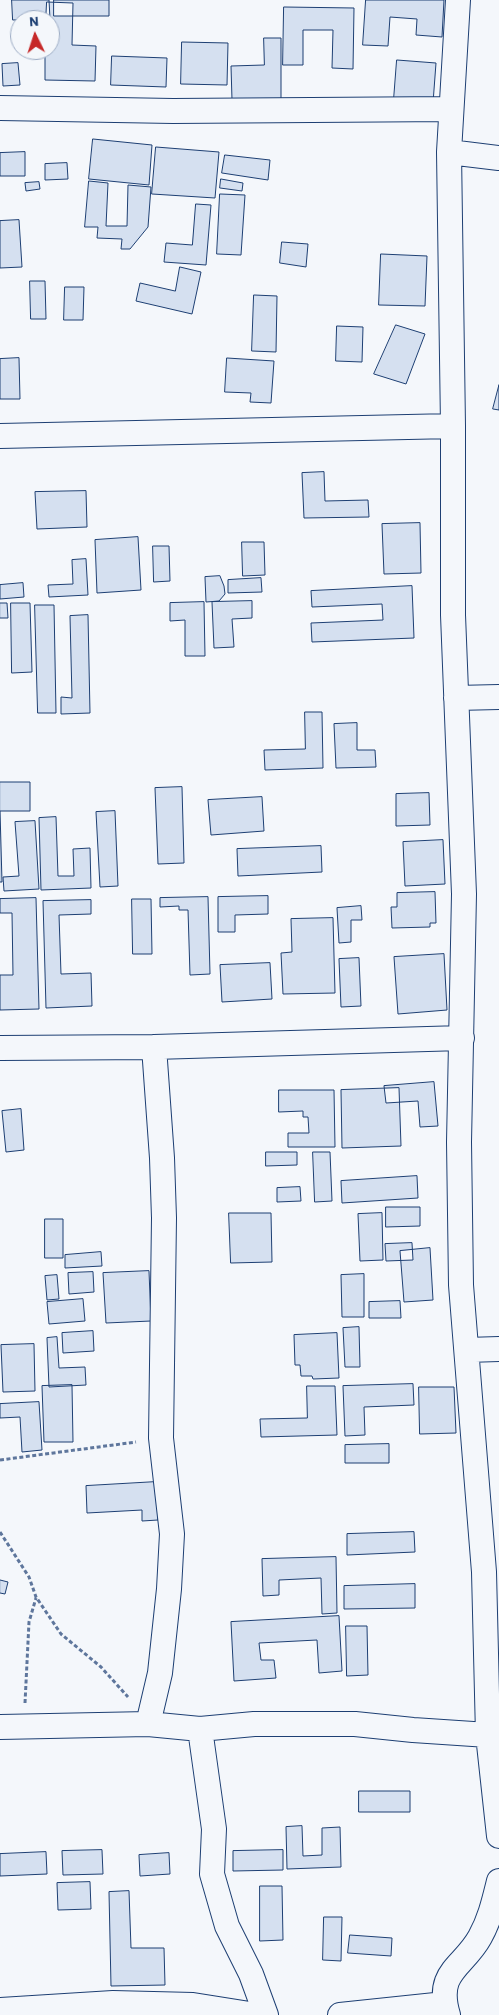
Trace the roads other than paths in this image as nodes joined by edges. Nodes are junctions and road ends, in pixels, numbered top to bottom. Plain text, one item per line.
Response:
1 (458, 0) edge
2 (0, 108) edge
3 (450, 109) junction
4 (449, 152) junction
5 (499, 158) edge
6 (453, 426) junction
7 (0, 436) edge
8 (499, 697) edge
9 (456, 698) junction
10 (462, 1038) junction
11 (154, 1047) junction
12 (0, 1048) edge
13 (499, 1349) edge
14 (467, 1350) junction
15 (148, 1724) junction
16 (0, 1727) edge
17 (200, 1729) junction
18 (488, 1735) junction
19 (497, 1799) edge
20 (499, 1836) edge
21 (499, 1881) edge
22 (0, 2010) edge
23 (192, 2010) edge
24 (447, 2010) edge
25 (256, 2015) edge
26 (266, 2015) edge
27 (340, 2015) edge

1 - 3 street
2 - 3 street
3 - 4 street
4 - 5 street
4 - 6 street
6 - 7 street
6 - 9 street
8 - 9 street
9 - 10 street
10 - 11 street
10 - 14 street
11 - 12 street
11 - 15 street
13 - 14 street
14 - 18 street
15 - 16 street
15 - 17 street
17 - 18 street
17 - 26 street
18 - 19 street
19 - 20 street
21 - 24 street
22 - 23 street
23 - 25 street
24 - 27 street

